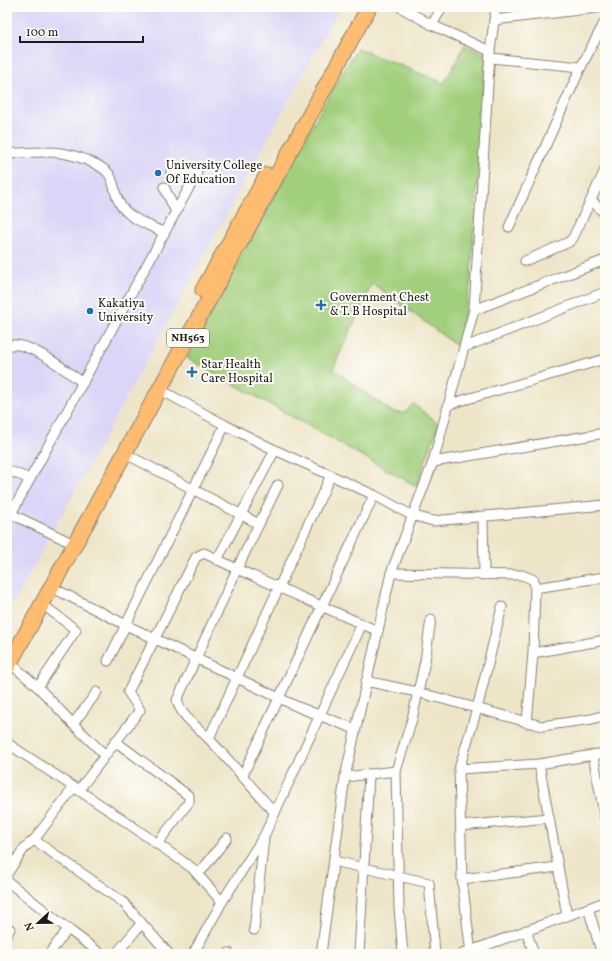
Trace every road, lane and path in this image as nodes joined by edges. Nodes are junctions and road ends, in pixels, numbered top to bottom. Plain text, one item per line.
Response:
1 (359, 7) edge
2 (370, 7) edge
3 (400, 7) edge
4 (442, 7) edge
5 (496, 7) edge
6 (605, 7) edge
7 (494, 20) junction
8 (605, 21) edge
9 (432, 25) junction
10 (490, 55) junction
11 (581, 67) junction
12 (7, 154) edge
13 (605, 170) edge
14 (171, 172) dead end
15 (164, 187) dead end
16 (591, 200) junction
17 (176, 212) junction
18 (605, 214) edge
19 (509, 227) dead end
20 (164, 233) junction
21 (605, 260) edge
22 (524, 261) dead end
23 (605, 292) edge
24 (474, 310) junction
25 (7, 346) edge
26 (465, 347) junction
27 (605, 359) edge
28 (83, 382) junction
29 (159, 389) junction
30 (450, 404) junction
31 (225, 425) junction
32 (605, 433) edge
33 (275, 450) junction
34 (124, 453) junction
35 (433, 462) junction
36 (7, 470) edge
37 (331, 475) junction
38 (30, 479) junction
39 (278, 485) dead end
40 (193, 489) junction
41 (374, 495) junction
42 (605, 505) edge
43 (9, 513) edge
44 (240, 514) junction
45 (411, 515) junction
46 (483, 516) junction
47 (259, 524) junction
48 (71, 542) junction
49 (217, 560) junction
50 (237, 570) junction
51 (391, 573) junction
52 (484, 575) junction
53 (605, 577) edge
54 (51, 587) junction
55 (278, 588) junction
56 (535, 588) junction
57 (42, 604) junction
58 (322, 607) junction
59 (502, 607) dead end
60 (431, 619) dead end
61 (362, 624) junction
62 (126, 625) junction
63 (378, 631) junction
64 (156, 639) junction
65 (605, 640) edge
66 (533, 653) junction
67 (197, 658) junction
68 (108, 660) dead end
69 (8, 661) edge
70 (237, 677) junction
71 (366, 681) junction
72 (38, 687) junction
73 (97, 692) dead end
74 (417, 692) junction
75 (279, 697) junction
76 (477, 709) junction
77 (605, 715) edge
78 (320, 717) junction
79 (527, 723) junction
80 (73, 724) junction
81 (355, 729) junction
82 (209, 738) junction
83 (115, 741) junction
84 (7, 743) edge
85 (605, 753) edge
86 (105, 755) junction
87 (592, 756) junction
88 (539, 764) junction
89 (459, 769) junction
90 (396, 771) junction
91 (369, 774) junction
92 (242, 777) junction
93 (345, 777) junction
94 (76, 789) junction
95 (274, 813) junction
96 (549, 818) junction
97 (605, 819) edge
98 (461, 826) junction
99 (264, 836) junction
100 (226, 838) dead end
101 (34, 840) junction
102 (157, 844) junction
103 (334, 861) junction
104 (558, 867) junction
105 (363, 868) junction
106 (7, 874) edge
107 (198, 875) junction
108 (399, 876) junction
109 (462, 879) junction
110 (7, 881) edge
111 (222, 902) junction
112 (605, 902) edge
113 (588, 908) junction
114 (567, 915) junction
115 (141, 924) junction
116 (68, 929) junction
117 (254, 930) dead end
118 (526, 930) junction
119 (467, 953) edge
120 (49, 954) edge
121 (101, 954) edge
122 (116, 954) edge
123 (169, 954) edge
124 (193, 954) edge
125 (320, 954) edge
126 (359, 954) edge
127 (402, 954) edge
128 (435, 954) edge
129 (534, 954) edge
130 (602, 954) edge

1 - 48 highway, NH563
2 - 29 highway, NH563
3 - 9 street
4 - 9 street
5 - 7 street
6 - 7 street
7 - 10 street
8 - 11 street
9 - 10 street
10 - 11 street
10 - 24 street
11 - 19 street
12 - 20 street
13 - 16 street
14 - 17 street
15 - 17 street
16 - 18 street
16 - 22 street
17 - 20 street
20 - 28 street
21 - 24 street
23 - 26 street
24 - 26 street
25 - 28 street
26 - 30 street
27 - 30 street
28 - 38 street
29 - 31 street
29 - 34 highway, NH563
30 - 35 street
31 - 33 street
31 - 40 street
32 - 35 street
33 - 37 street
33 - 44 street
34 - 40 street
34 - 48 highway, NH563
35 - 45 street
36 - 38 street
37 - 41 street
37 - 55 street
38 - 43 street
39 - 47 street
40 - 44 street
40 - 62 street
41 - 45 street
41 - 58 street
42 - 46 street
43 - 48 street
44 - 47 street
44 - 49 street
45 - 46 street
45 - 51 street
46 - 52 street
47 - 50 street
48 - 54 highway, NH563
48 - 69 highway, NH563
49 - 50 street
49 - 64 street
50 - 55 street
50 - 67 street
51 - 52 street
51 - 63 street
52 - 56 street
53 - 56 street
54 - 57 highway, NH563
54 - 62 street
55 - 58 street
55 - 70 street
56 - 66 street
57 - 69 highway, NH563
57 - 72 street
58 - 61 street
58 - 75 street
59 - 76 street
60 - 74 street
61 - 63 street
61 - 78 street
62 - 64 street
62 - 68 street
63 - 71 street
64 - 67 street
64 - 83 street
65 - 66 street
66 - 79 street
67 - 70 street
67 - 82 street
69 - 72 street
70 - 75 street
70 - 82 street
71 - 74 street
71 - 81 street
72 - 80 street
73 - 80 street
74 - 76 street
74 - 90 street
75 - 78 street
75 - 92 street
76 - 79 street
76 - 89 street
77 - 79 street
78 - 81 street
78 - 95 street
80 - 86 street
81 - 93 street
82 - 92 street
83 - 86 street
83 - 102 street
84 - 94 street
85 - 87 street
86 - 94 street
87 - 88 street
87 - 97 street
88 - 89 street
88 - 96 street
89 - 98 street
90 - 91 street
90 - 108 street
91 - 93 street
91 - 105 street
92 - 95 street
93 - 103 street
94 - 101 street
94 - 102 street
95 - 99 street
96 - 98 street
96 - 104 street
98 - 109 street
99 - 111 street
99 - 117 street
100 - 107 street
101 - 106 street
101 - 115 street
102 - 107 street
103 - 105 street
103 - 125 street
104 - 109 street
104 - 114 street
105 - 108 street
105 - 126 street
107 - 111 street
108 - 127 street
108 - 128 street
109 - 119 street
110 - 116 street
111 - 124 street
112 - 113 street
113 - 114 street
113 - 130 street
114 - 118 street
115 - 122 street
115 - 123 street
116 - 120 street
116 - 121 street
118 - 119 street
118 - 129 street

